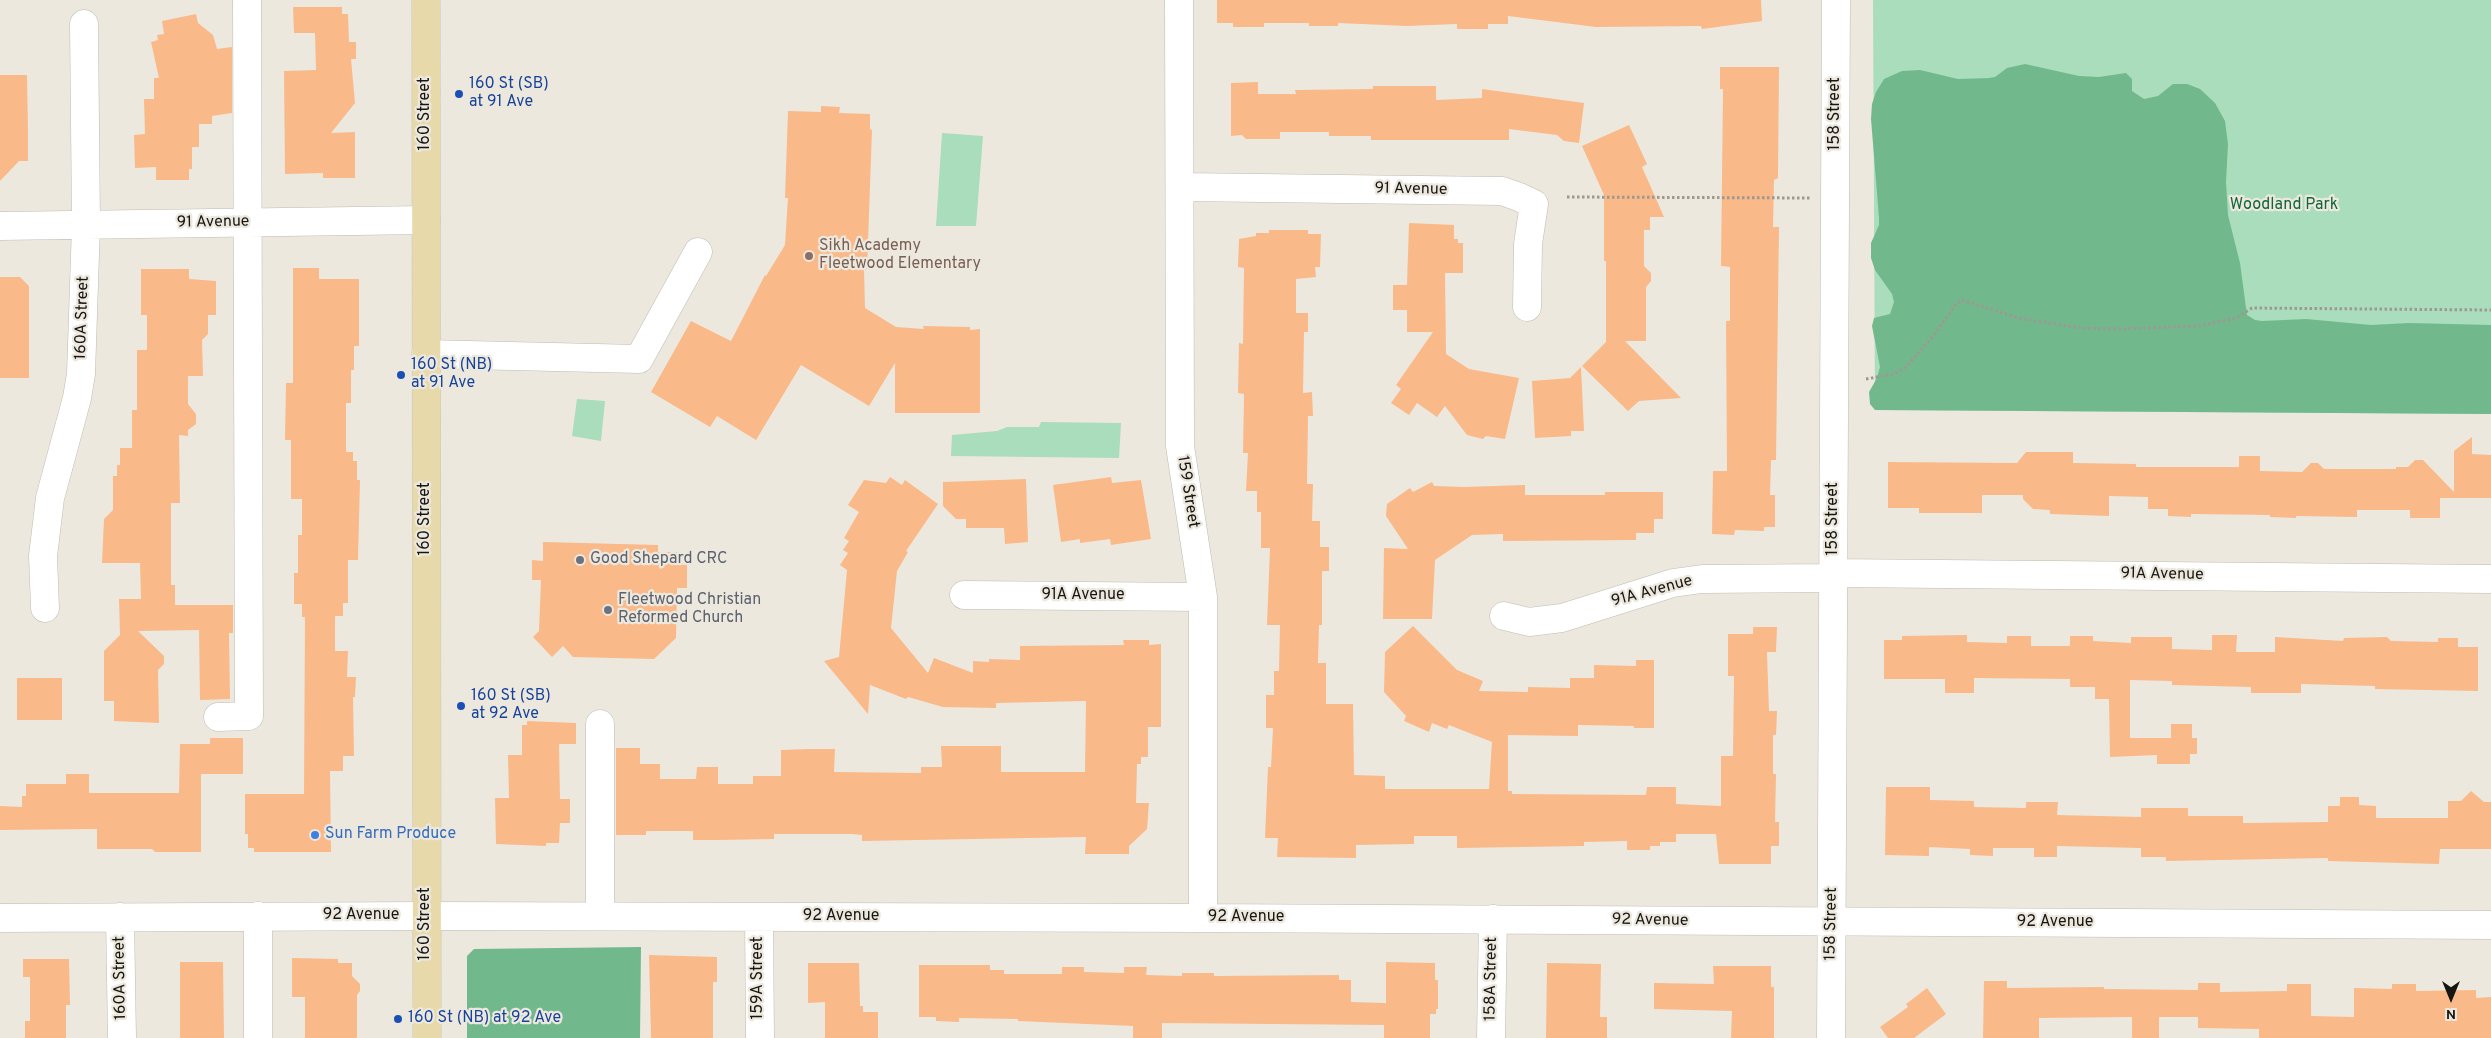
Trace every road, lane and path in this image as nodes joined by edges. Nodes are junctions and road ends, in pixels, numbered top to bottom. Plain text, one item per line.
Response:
1 (247, 0) edge
2 (426, 0) edge
3 (1179, 0) edge
4 (1836, 0) edge
5 (84, 24) dead end
6 (1181, 187) junction
7 (1567, 197) dead end
8 (1817, 198) dead end
9 (426, 220) junction
10 (249, 223) junction
11 (86, 225) junction
12 (0, 226) edge
13 (698, 252) dead end
14 (1527, 307) dead end
15 (2491, 310) edge
16 (426, 354) junction
17 (1866, 379) dead end
18 (1833, 575) junction
19 (2491, 579) edge
20 (964, 595) dead end
21 (1203, 597) junction
22 (45, 608) dead end
23 (1504, 616) dead end
24 (218, 716) dead end
25 (600, 724) dead end
26 (258, 916) junction
27 (426, 916) junction
28 (600, 916) junction
29 (120, 917) junction
30 (759, 917) junction
31 (0, 918) edge
32 (1203, 918) junction
33 (1493, 919) junction
34 (1832, 922) junction
35 (2491, 925) edge
36 (122, 1038) edge
37 (258, 1038) edge
38 (426, 1038) edge
39 (760, 1038) edge
40 (1492, 1038) edge
41 (1831, 1038) edge

1 - 10 street
2 - 9 main road, 160 Street
3 - 6 street, 159 Street
4 - 18 street, 158 Street
5 - 11 street, 160A Street
6 - 14 street, 91 Avenue
6 - 21 street, 159 Street
7 - 8 path
9 - 10 street, 91 Avenue
9 - 16 main road, 160 Street
10 - 11 street, 91 Avenue
10 - 24 street
11 - 12 street, 91 Avenue
11 - 22 street, 160A Street
13 - 16 street
15 - 17 path
16 - 27 main road, 160 Street
18 - 19 street, 91A Avenue
18 - 23 street, 91A Avenue
18 - 34 street, 158 Street
20 - 21 street, 91A Avenue
21 - 32 street, 159 Street
25 - 28 street
26 - 27 street, 92 Avenue
26 - 29 street, 92 Avenue
26 - 37 street
27 - 28 street, 92 Avenue
27 - 38 main road, 160 Street
28 - 30 street, 92 Avenue
29 - 31 street, 92 Avenue
29 - 36 street, 160A Street
30 - 32 street, 92 Avenue
30 - 39 street, 159A Street
32 - 33 street, 92 Avenue
33 - 34 street, 92 Avenue
33 - 40 street, 158A Street
34 - 35 street, 92 Avenue
34 - 41 street, 158 Street

